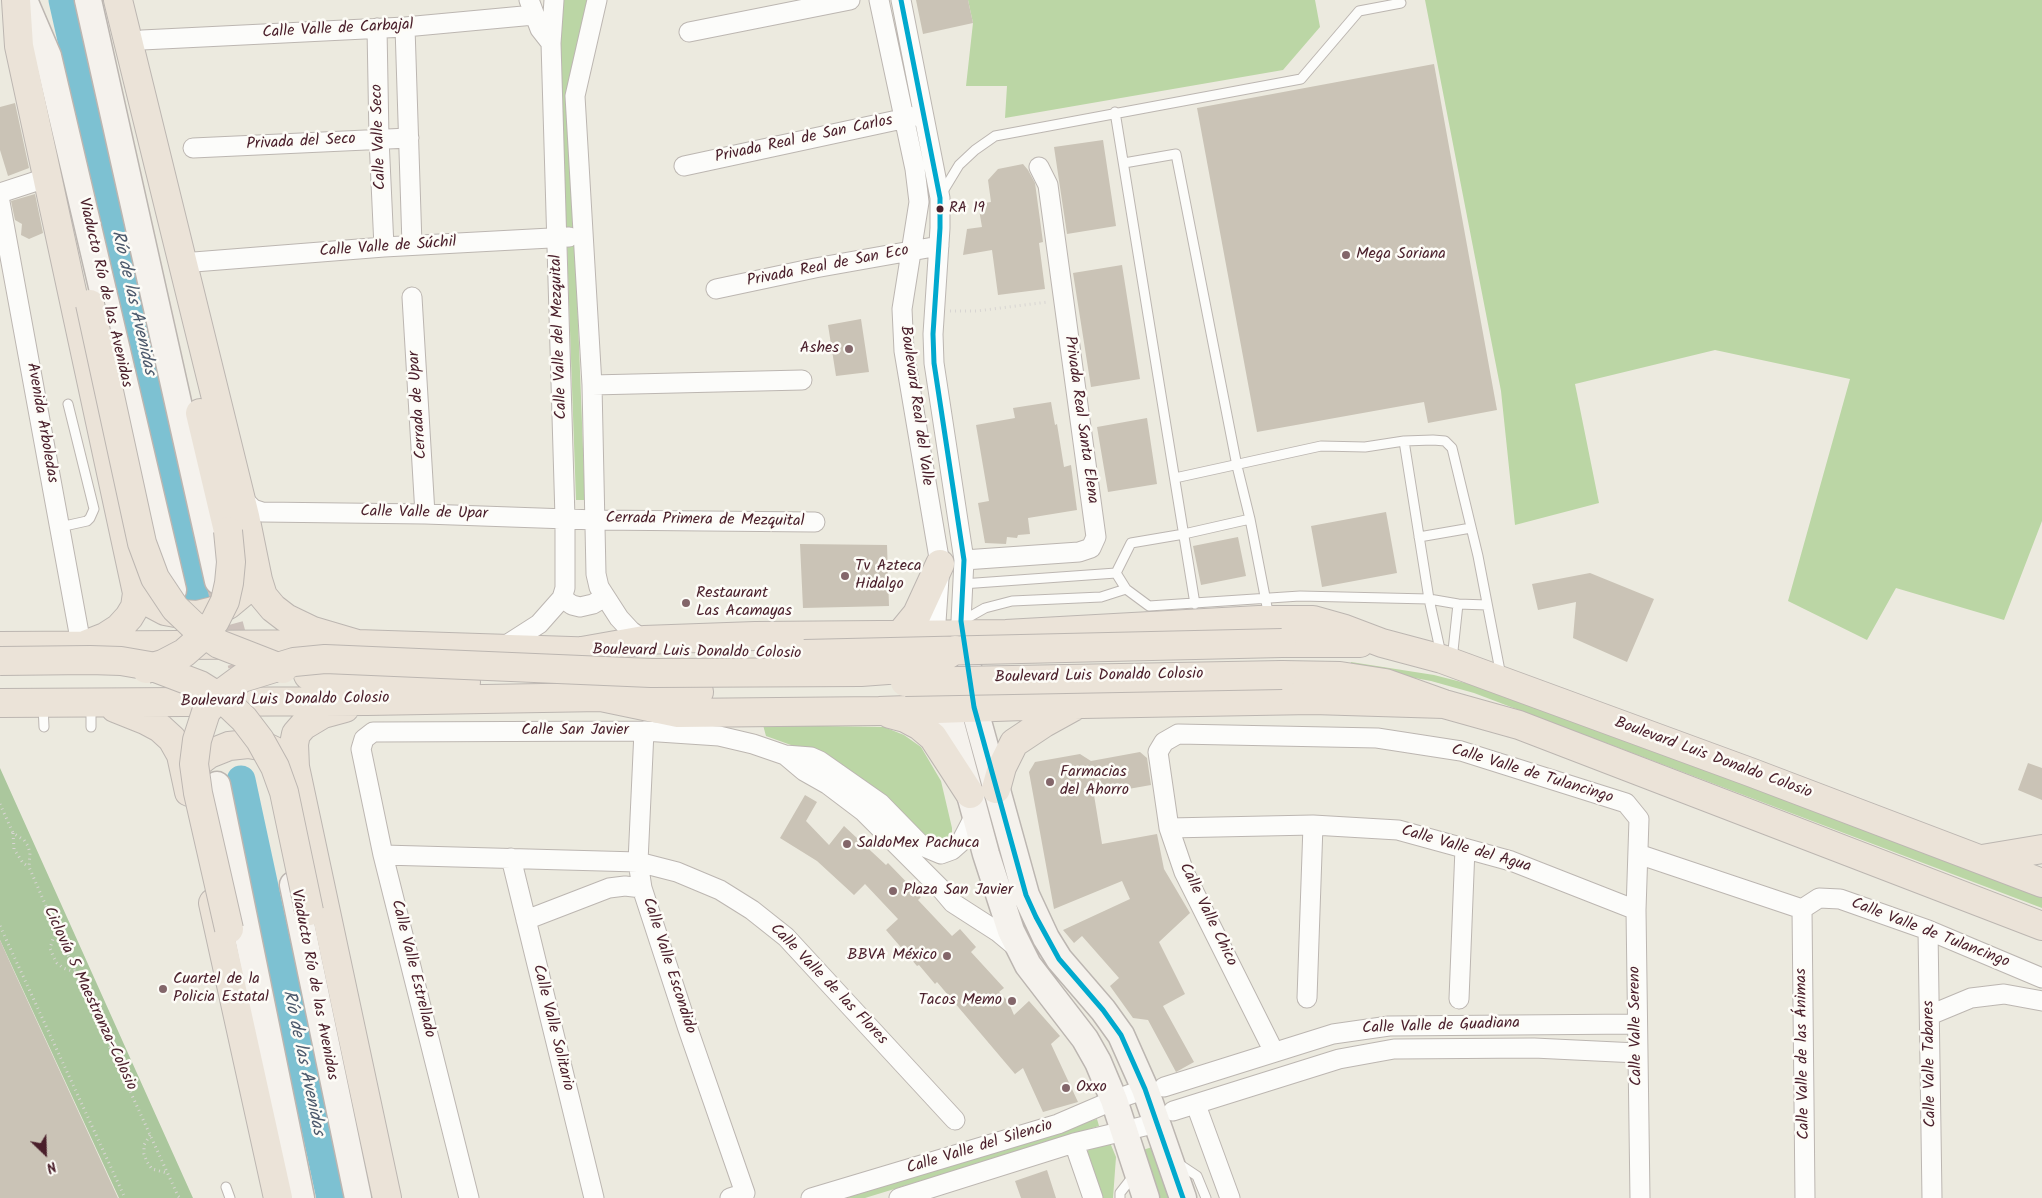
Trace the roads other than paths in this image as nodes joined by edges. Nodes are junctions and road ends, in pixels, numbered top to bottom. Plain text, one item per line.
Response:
1 (18, 0) edge
2 (24, 0) edge
3 (88, 0) edge
4 (103, 0) edge
5 (118, 0) edge
6 (132, 0) edge
7 (554, 0) edge
8 (597, 0) edge
9 (850, 0) edge
10 (879, 0) edge
11 (901, 0) edge
12 (1401, 3) dead end
13 (531, 8) edge
14 (405, 27) junction
15 (377, 28) junction
16 (689, 32) dead end
17 (142, 40) junction
18 (552, 43) junction
19 (1115, 112) junction
20 (924, 114) junction
21 (904, 119) junction
22 (409, 138) junction
23 (379, 139) junction
24 (193, 148) dead end
25 (1124, 163) junction
26 (684, 166) dead end
27 (1039, 167) dead end
28 (49, 177) junction
29 (0, 193) edge
30 (940, 198) junction
31 (0, 202) edge
32 (919, 202) junction
33 (582, 237) junction
34 (557, 238) junction
35 (412, 246) junction
36 (940, 246) junction
37 (384, 247) junction
38 (910, 251) junction
39 (194, 262) junction
40 (716, 289) dead end
41 (412, 297) dead end
42 (802, 380) dead end
43 (592, 384) junction
44 (68, 404) dead end
45 (1404, 441) junction
46 (1237, 466) junction
47 (1175, 478) junction
48 (426, 514) junction
49 (565, 518) junction
50 (1250, 519) junction
51 (596, 520) junction
52 (815, 522) dead end
53 (60, 527) junction
54 (1471, 528) junction
55 (1184, 534) junction
56 (1419, 537) junction
57 (952, 562) junction
58 (1116, 573) junction
59 (596, 574) junction
60 (566, 576) junction
61 (258, 580) junction
62 (218, 581) tunnel mouth
63 (962, 584) junction
64 (1126, 589) junction
65 (172, 590) dead end
66 (137, 593) junction
67 (605, 597) junction
68 (562, 598) junction
69 (1429, 599) junction
70 (1195, 604) junction
71 (1458, 604) junction
72 (1487, 605) junction
73 (1273, 620) junction
74 (1006, 634) junction
75 (896, 636) junction
76 (953, 636) junction
77 (644, 640) junction
78 (84, 644) junction
79 (357, 644) junction
80 (0, 646) edge
81 (499, 650) junction
82 (582, 651) junction
83 (0, 661) edge
84 (1447, 661) junction
85 (0, 674) edge
86 (1502, 681) junction
87 (574, 697) junction
88 (600, 697) junction
89 (367, 701) junction
90 (0, 703) edge
91 (1082, 704) junction
92 (1444, 704) junction
93 (1013, 706) junction
94 (974, 707) junction
95 (944, 709) junction
96 (889, 710) junction
97 (96, 711) junction
98 (644, 731) junction
99 (364, 738) joint
100 (1164, 742) joint
101 (282, 770) junction
102 (217, 785) dead end
103 (189, 792) junction
104 (980, 799) junction
105 (869, 805) junction
106 (1313, 825) junction
107 (1169, 828) junction
108 (1465, 848) junction
109 (2042, 849) edge
110 (941, 854) junction
111 (1638, 854) junction
112 (383, 855) junction
113 (510, 858) junction
114 (1980, 859) junction
115 (638, 862) junction
116 (2042, 882) edge
117 (642, 888) junction
118 (942, 890) junction
119 (1802, 909) junction
120 (1636, 910) junction
121 (526, 920) junction
122 (2042, 926) edge
123 (1928, 930) junction
124 (1019, 950) junction
125 (2042, 978) edge
126 (1307, 998) dead end
127 (1459, 999) dead end
128 (2042, 1001) edge
129 (1930, 1015) junction
130 (1637, 1024) junction
131 (1274, 1052) junction
132 (1637, 1053) junction
133 (1155, 1088) junction
134 (1114, 1100) junction
135 (1196, 1105) junction
136 (1165, 1117) junction
137 (955, 1120) dead end
138 (1124, 1131) junction
139 (1074, 1142) junction
140 (1169, 1159) junction
141 (1137, 1170) junction
142 (226, 1187) dead end
143 (738, 1195) edge
144 (230, 1198) edge
145 (278, 1198) edge
146 (288, 1198) edge
147 (301, 1198) edge
148 (358, 1198) edge
149 (372, 1198) edge
150 (388, 1198) edge
151 (469, 1198) edge
152 (594, 1198) edge
153 (811, 1198) edge
154 (899, 1198) edge
155 (1093, 1198) edge
156 (1120, 1198) edge
157 (1146, 1198) edge
158 (1183, 1198) edge
159 (1206, 1198) edge
160 (1230, 1198) edge
161 (1640, 1198) edge
162 (1805, 1198) edge
163 (1932, 1198) edge

1 - 28 main road
1 - 87 main road, bridge
2 - 65 main road, Viaducto Río de las Avenidas
3 - 62 main road
4 - 85 main road, bridge
5 - 61 main road
6 - 17 street
7 - 18 street, Calle Valle del Mezquital
8 - 33 street, Calle Valle del Mezquital
9 - 16 street
10 - 21 street, Boulevard Real del Valle
11 - 20 street, Boulevard Real del Valle
12 - 19 lane
13 - 14 street, Calle Valle de Carbajal
13 - 18 street
14 - 15 street, Calle Valle de Carbajal
14 - 22 street, Calle Valle Seco
15 - 17 street, Calle Valle de Carbajal
15 - 23 street, Calle Valle Seco
17 - 39 street
18 - 34 street, Calle Valle del Mezquital
19 - 25 lane
19 - 30 lane
20 - 21 street, Privada Real de San Carlos
20 - 30 street, Boulevard Real del Valle
21 - 26 street, Privada Real de San Carlos
21 - 32 street, Boulevard Real del Valle
22 - 23 street, Privada del Seco
22 - 35 street, Calle Valle Seco
23 - 24 street, Privada del Seco
23 - 37 street, Calle Valle Seco
25 - 46 lane
25 - 47 lane
27 - 57 street, Privada Real Santa Elena
28 - 29 street
28 - 66 main road
30 - 32 street
30 - 36 street, Boulevard Real del Valle
31 - 53 street, Avenida Arboledas
32 - 38 street, Boulevard Real del Valle
33 - 34 street, Calle Valle de Súchil
33 - 43 street, Calle Valle del Mezquital
34 - 35 street, Calle Valle de Súchil
34 - 49 street, Calle Valle del Mezquital
35 - 37 street, Calle Valle de Súchil
36 - 38 street, Privada Real de San Eco
36 - 57 street, Boulevard Real del Valle
37 - 39 street, Calle Valle de Súchil
38 - 40 street, Privada Real de San Eco
38 - 57 street, Boulevard Real del Valle
39 - 48 street, Calle Valle de Upar
41 - 48 street, Cerrada de Upar
42 - 43 street
43 - 51 street, Calle Valle del Mezquital
44 - 53 lane
45 - 46 lane
45 - 54 lane
45 - 56 lane
46 - 47 lane
46 - 50 lane
47 - 55 lane
48 - 49 street, Calle Valle de Upar
49 - 51 street, Calle Valle de Upar
49 - 60 street, Calle Valle del Mezquital
50 - 55 lane
50 - 73 lane
51 - 52 street, Cerrada Primera de Mezquital
51 - 59 street, Calle Valle del Mezquital
53 - 78 street, Avenida Arboledas
54 - 56 lane
54 - 72 lane
55 - 58 lane
55 - 70 lane
56 - 69 lane
57 - 63 street, Boulevard Real del Valle
57 - 75 main road
57 - 76 street, Boulevard Real del Valle
58 - 63 lane
58 - 64 lane
59 - 60 street
59 - 67 street, Calle Valle del Mezquital
60 - 68 street, Calle Valle del Mezquital
61 - 66 main road
61 - 79 main road
63 - 76 street, Boulevard Real del Valle
64 - 70 lane
64 - 76 lane
66 - 78 main road
67 - 68 street
67 - 77 street, Calle Valle del Mezquital
68 - 81 street
69 - 71 lane
69 - 73 lane
69 - 84 lane
70 - 73 lane
71 - 72 lane
71 - 84 lane
72 - 86 lane
73 - 74 main road, Boulevard Luis Donaldo Colosio
73 - 76 main road, Boulevard Luis Donaldo Colosio, bridge
73 - 84 main road, Boulevard Luis Donaldo Colosio
74 - 76 main road, Boulevard Luis Donaldo Colosio
74 - 93 main road
75 - 76 main road, Boulevard Luis Donaldo Colosio
75 - 77 main road, Boulevard Luis Donaldo Colosio
75 - 96 main road
76 - 82 main road, Boulevard Luis Donaldo Colosio, bridge
76 - 94 main road
76 - 95 main road
76 - 146 main road, bridge
77 - 82 main road, Boulevard Luis Donaldo Colosio
78 - 79 main road, Boulevard Luis Donaldo Colosio
78 - 80 main road, Boulevard Luis Donaldo Colosio
79 - 81 main road, Boulevard Luis Donaldo Colosio
81 - 82 main road, Boulevard Luis Donaldo Colosio
83 - 149 main road, bridge
84 - 86 main road, Boulevard Luis Donaldo Colosio
86 - 114 main road, Boulevard Luis Donaldo Colosio
87 - 88 main road, Boulevard Luis Donaldo Colosio
87 - 89 main road, Boulevard Luis Donaldo Colosio
88 - 92 main road, Boulevard Luis Donaldo Colosio, bridge
88 - 96 main road, Boulevard Luis Donaldo Colosio
89 - 97 main road, Boulevard Luis Donaldo Colosio
89 - 101 main road
90 - 97 main road, Boulevard Luis Donaldo Colosio
91 - 92 main road, Boulevard Luis Donaldo Colosio
91 - 93 main road, Boulevard Luis Donaldo Colosio
91 - 104 main road
92 - 122 main road, Boulevard Luis Donaldo Colosio
93 - 94 main road, Boulevard Luis Donaldo Colosio
94 - 95 main road, Boulevard Luis Donaldo Colosio
94 - 104 main road
95 - 96 main road, Boulevard Luis Donaldo Colosio
95 - 104 main road
96 - 104 main road
97 - 103 main road
98 - 99 street, Calle San Javier
98 - 105 street, Calle San Javier
98 - 115 street, Calle Valle Escondido
99 - 112 street, Calle Valle Estrellado
100 - 107 street, Calle Valle Chico
100 - 111 street, Calle Valle de Tulancingo
101 - 103 main road
101 - 148 main road, Viaducto Río de las Avenidas
101 - 150 main road
102 - 147 main road
103 - 145 main road
104 - 110 street
104 - 124 main road
104 - 133 main road
105 - 110 street, Calle San Javier
105 - 118 street, Calle San Javier
106 - 107 street, Calle Valle del Agua
106 - 108 street, Calle Valle del Agua
106 - 126 street
107 - 131 street, Calle Valle Chico
108 - 120 street, Calle Valle del Agua
108 - 127 street
109 - 114 main road
110 - 118 street
111 - 119 street
111 - 120 street, Calle Valle Sereno
112 - 113 street, Calle Valle de las Flores
112 - 151 street, Calle Valle Estrellado
113 - 115 street, Calle Valle de las Flores
113 - 121 street, Calle Valle Solitario
114 - 116 main road, Boulevard Luis Donaldo Colosio
115 - 117 street, Calle Valle Escondido
115 - 137 street, Calle Valle de las Flores
117 - 121 street
117 - 143 street, Calle Valle Escondido
118 - 124 street, Calle San Javier
119 - 123 street, Calle Valle de Tulancingo
119 - 162 street, Calle Valle de las Ánimas
120 - 130 street, Calle Valle Sereno
121 - 152 street, Calle Valle Solitario
123 - 125 street, Calle Valle de Tulancingo
123 - 129 street, Calle Valle Tabares
124 - 134 main road
128 - 129 street
129 - 163 street, Calle Valle Tabares
130 - 131 street, Calle Valle de Guadiana
130 - 132 street, Calle Valle Sereno
131 - 133 street, Calle Valle de Guadiana
132 - 135 street, Calle Valle de Guadiana
132 - 161 street, Calle Valle Sereno
133 - 134 street, Calle Valle del Silencio
133 - 136 main road
134 - 138 main road
134 - 153 street, Calle Valle del Silencio
135 - 136 street, Calle Valle de Guadiana
135 - 160 street
136 - 138 street, Calle Valle del Silencio
136 - 140 main road
138 - 139 street, Calle Valle del Silencio
138 - 141 main road
139 - 154 street, Calle Valle del Silencio
139 - 155 street
140 - 158 main road
140 - 159 lane
141 - 156 lane
141 - 157 main road
142 - 144 lane

